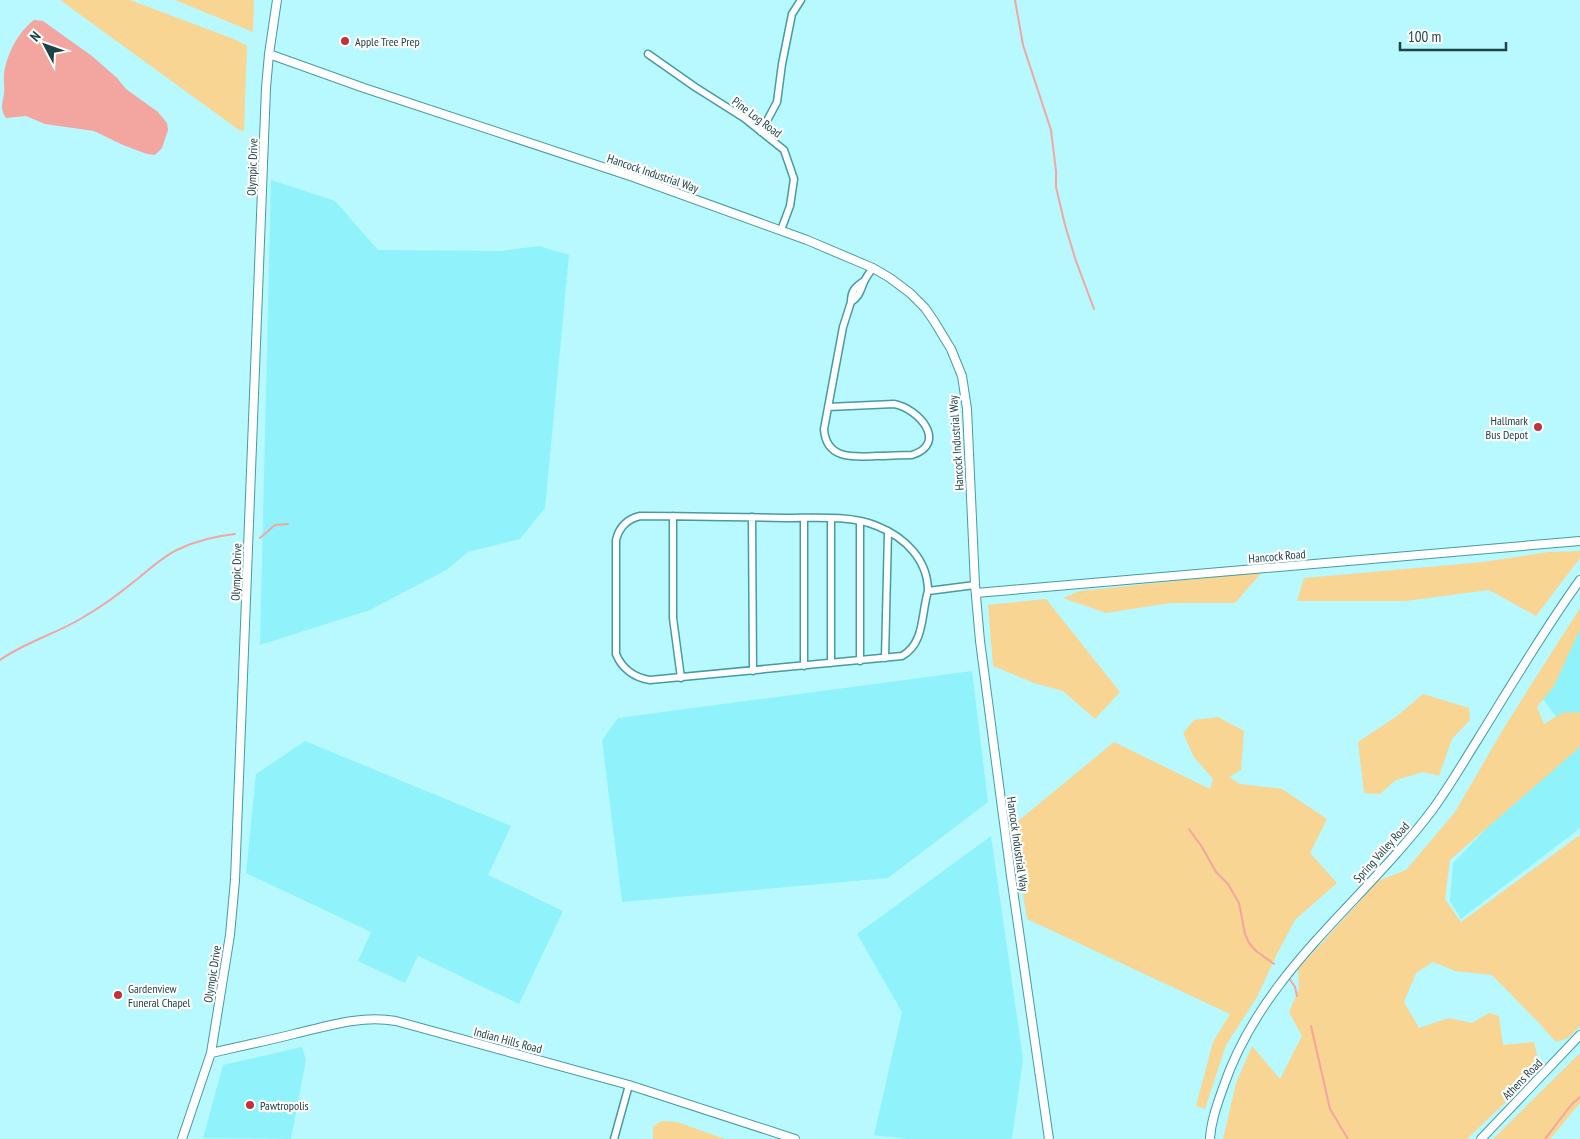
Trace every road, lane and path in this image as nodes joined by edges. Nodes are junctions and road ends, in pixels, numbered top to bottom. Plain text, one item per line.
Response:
1 (277, 0) edge
2 (801, 0) edge
3 (269, 54) junction
4 (648, 54) dead end
5 (761, 132) junction
6 (781, 230) junction
7 (873, 268) junction
8 (828, 407) junction
9 (673, 516) junction
10 (752, 517) junction
11 (804, 518) junction
12 (831, 519) junction
13 (860, 522) junction
14 (888, 532) junction
15 (1580, 541) edge
16 (1580, 580) edge
17 (976, 589) junction
18 (928, 591) junction
19 (885, 658) junction
20 (860, 661) junction
21 (831, 663) junction
22 (804, 666) junction
23 (752, 671) junction
24 (681, 678) junction
25 (1580, 1035) edge
26 (211, 1053) junction
27 (629, 1085) junction
28 (182, 1139) edge
29 (614, 1139) edge
30 (795, 1139) edge
31 (1049, 1139) edge
32 (1210, 1139) edge
33 (1481, 1139) edge

1 - 3 street, Olympic Drive
2 - 5 street
3 - 6 street, Hancock Industrial Way
3 - 26 street, Olympic Drive
4 - 5 street, Pine Log Road
5 - 6 street, Pine Log Road
6 - 7 street, Hancock Industrial Way
7 - 8 street
7 - 17 street, Hancock Industrial Way
8 - 8 street
9 - 10 street
9 - 24 street
9 - 24 street
10 - 11 street
10 - 23 street
11 - 12 street
11 - 22 street
12 - 13 street
12 - 21 street
13 - 14 street
13 - 20 street
14 - 18 street
14 - 19 street
15 - 17 street, Hancock Road
16 - 32 street, Spring Valley Road
17 - 18 street
17 - 31 street, Hancock Industrial Way
18 - 19 street
19 - 20 street
20 - 21 street
21 - 22 street
22 - 23 street
23 - 24 street
25 - 33 street, Athens Road
26 - 27 street, Indian Hills Road
26 - 28 street, Olympic Drive
27 - 29 street
27 - 30 street, Indian Hills Road

